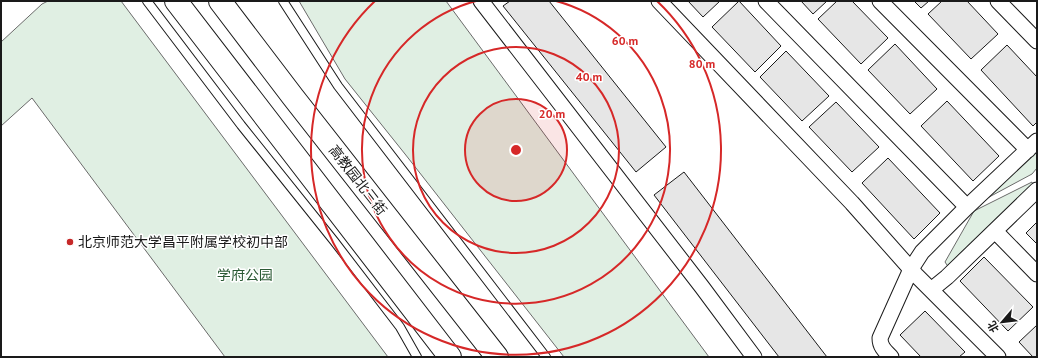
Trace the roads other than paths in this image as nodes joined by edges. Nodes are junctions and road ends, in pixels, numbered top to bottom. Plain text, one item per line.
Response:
1 (146, 1) edge
2 (176, 1) edge
3 (220, 1) edge
4 (283, 1) edge
5 (481, 1) edge
6 (659, 1) edge
7 (766, 1) edge
8 (880, 1) edge
9 (998, 1) edge
10 (1037, 41) edge
11 (1033, 146) edge
12 (1037, 190) edge
13 (967, 207) junction
14 (995, 231) junction
15 (911, 269) junction
16 (1037, 274) edge
17 (931, 290) junction
18 (417, 357) edge
19 (450, 357) edge
20 (497, 357) edge
21 (546, 357) edge
22 (754, 357) edge
23 (890, 357) edge
24 (998, 357) edge

1 - 18 lane
2 - 19 main road
3 - 20 main road, 高教园北三街
4 - 21 lane
5 - 22 street
6 - 15 street
7 - 13 street
8 - 11 street
9 - 10 street
11 - 13 street
12 - 14 street
13 - 15 street
14 - 16 street
14 - 17 street
15 - 17 street
15 - 23 street
17 - 24 street

